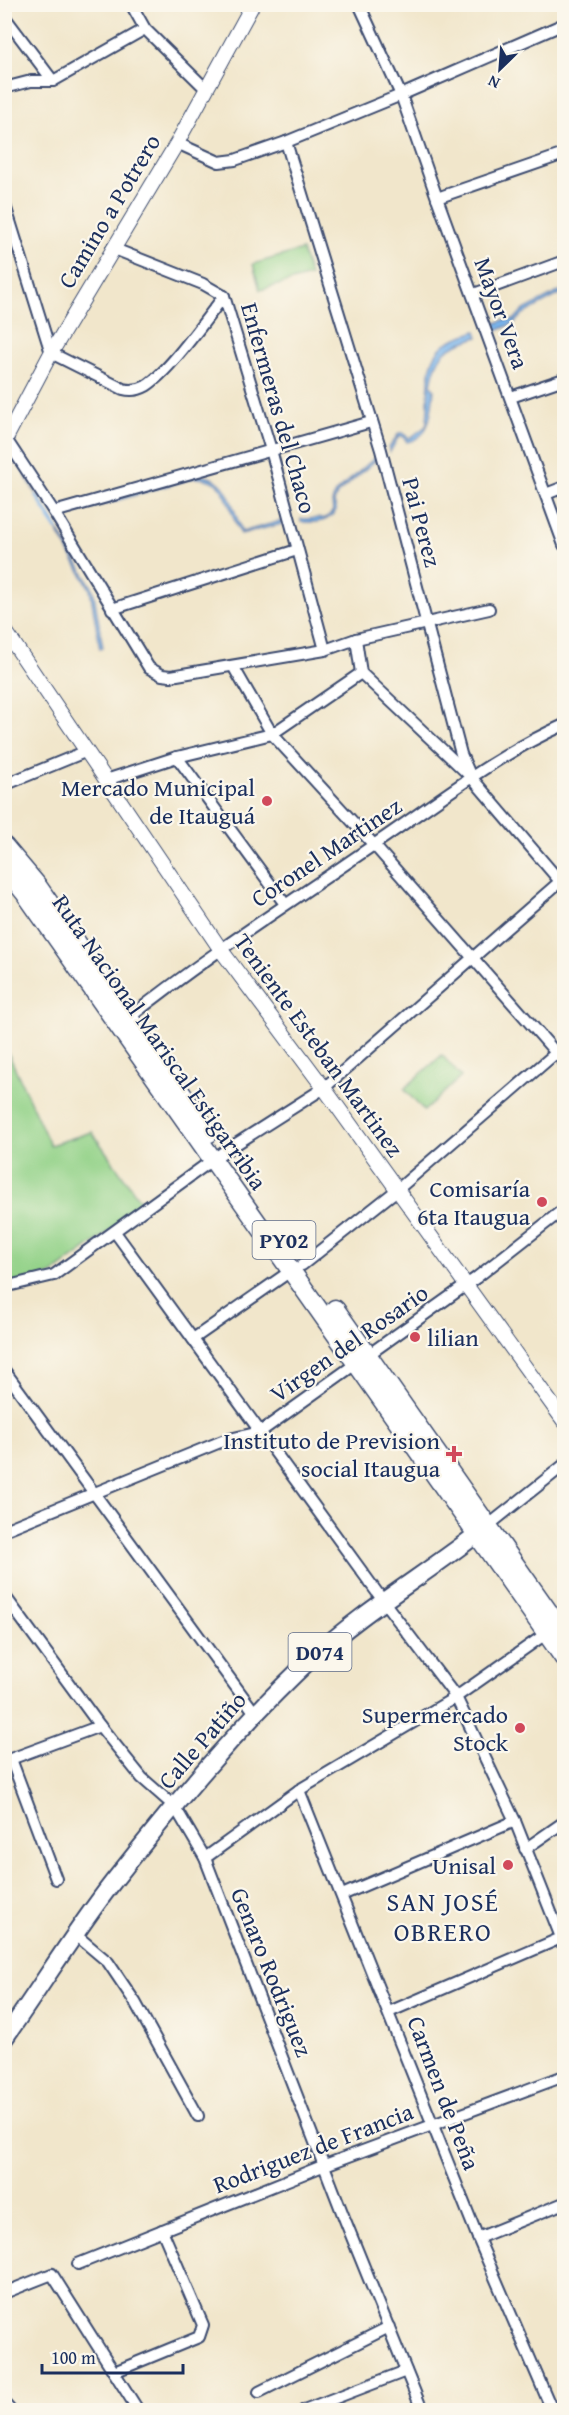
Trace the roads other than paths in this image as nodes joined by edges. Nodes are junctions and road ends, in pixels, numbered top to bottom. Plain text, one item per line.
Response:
1 (131, 4) edge
2 (253, 4) edge
3 (359, 4) edge
4 (4, 16) edge
5 (564, 24) edge
6 (145, 29) junction
7 (53, 81) junction
8 (4, 88) edge
9 (206, 89) junction
10 (401, 95) junction
11 (286, 142) junction
12 (177, 143) junction
13 (564, 154) edge
14 (437, 198) junction
15 (4, 202) edge
16 (112, 248) junction
17 (564, 261) edge
18 (474, 294) junction
19 (224, 296) junction
20 (51, 353) junction
21 (564, 379) edge
22 (511, 397) junction
23 (371, 422) junction
24 (5, 440) edge
25 (271, 450) junction
26 (564, 487) edge
27 (546, 494) junction
28 (54, 512) junction
29 (564, 545) edge
30 (297, 550) junction
31 (112, 609) junction
32 (489, 609) dead end
33 (426, 622) junction
34 (4, 629) edge
35 (356, 639) junction
36 (325, 650) junction
37 (233, 666) junction
38 (361, 673) junction
39 (564, 726) edge
40 (272, 734) junction
41 (87, 752) junction
42 (177, 757) junction
43 (471, 777) junction
44 (106, 780) junction
45 (4, 785) edge
46 (374, 845) junction
47 (4, 846) edge
48 (4, 867) edge
49 (563, 882) edge
50 (285, 904) junction
51 (220, 950) junction
52 (473, 957) junction
53 (124, 1022) junction
54 (561, 1049) edge
55 (564, 1062) edge
56 (324, 1088) junction
57 (217, 1156) junction
58 (397, 1190) junction
59 (564, 1209) edge
60 (115, 1232) junction
61 (297, 1267) junction
62 (465, 1286) junction
63 (4, 1287) edge
64 (193, 1339) junction
65 (363, 1359) junction
66 (4, 1370) edge
67 (564, 1421) edge
68 (260, 1432) junction
69 (564, 1465) edge
70 (95, 1494) junction
71 (484, 1529) junction
72 (4, 1530) edge
73 (4, 1595) edge
74 (384, 1602) junction
75 (558, 1628) edge
76 (564, 1658) edge
77 (456, 1697) junction
78 (255, 1713) junction
79 (100, 1726) junction
80 (8, 1760) edge
81 (299, 1790) junction
82 (175, 1807) junction
83 (515, 1821) junction
84 (564, 1822) edge
85 (525, 1849) junction
86 (205, 1858) junction
87 (56, 1879) dead end
88 (342, 1895) junction
89 (76, 1935) junction
90 (563, 1942) edge
91 (389, 2012) junction
92 (4, 2038) edge
93 (564, 2076) edge
94 (198, 2116) dead end
95 (432, 2125) junction
96 (325, 2165) junction
97 (564, 2203) edge
98 (162, 2230) junction
99 (478, 2238) junction
100 (78, 2264) dead end
101 (4, 2293) edge
102 (388, 2327) junction
103 (406, 2371) junction
104 (114, 2372) junction
105 (259, 2392) dead end
106 (4, 2403) edge
107 (10, 2410) edge
108 (138, 2410) edge
109 (305, 2410) edge
110 (422, 2410) edge
111 (552, 2410) edge

1 - 6 street
2 - 9 street, Camino a Potrero
3 - 10 street, Mayor Vera
4 - 7 street
5 - 10 street
6 - 7 street
6 - 9 street
7 - 8 street
9 - 12 street, Camino a Potrero
10 - 11 street
10 - 14 street, Mayor Vera
11 - 12 street
11 - 23 street, Pai Perez
12 - 16 street, Camino a Potrero
13 - 14 street
14 - 18 street, Mayor Vera
15 - 20 street
16 - 19 street, Enfermeras del Chaco
16 - 20 street, Camino a Potrero
17 - 18 street
18 - 22 street, Mayor Vera
19 - 20 street
19 - 25 street, Enfermeras del Chaco
20 - 24 street, Camino a Potrero
21 - 22 street
22 - 27 street, Mayor Vera
23 - 25 street
23 - 33 street, Pai Perez
24 - 28 street
25 - 28 street
25 - 30 street, Enfermeras del Chaco
26 - 27 street
27 - 29 street, Mayor Vera
28 - 31 street
30 - 31 street
30 - 36 street, Enfermeras del Chaco
31 - 37 street
32 - 33 street
33 - 35 street
33 - 43 street, Pai Perez
34 - 41 street, Teniente Esteban Martinez
35 - 36 street
35 - 38 street
36 - 37 street
37 - 40 street
38 - 40 street
38 - 43 street
39 - 43 street, Coronel Martinez
40 - 42 street
40 - 46 street
41 - 44 street, Teniente Esteban Martinez
41 - 45 street
42 - 44 street
42 - 50 street
43 - 46 street, Coronel Martinez
43 - 49 street, Pai Perez
44 - 51 street, Teniente Esteban Martinez
46 - 50 street, Coronel Martinez
46 - 52 street
47 - 53 highway, Ruta Nacional Mariscal Estigarribia / PY02
48 - 53 highway, Ruta Nacional Mariscal Estigarribia / PY02
49 - 52 street
50 - 51 street, Coronel Martinez
51 - 53 street, Coronel Martinez
51 - 56 street, Teniente Esteban Martinez
52 - 54 street
52 - 56 street
53 - 57 highway, Ruta Nacional Mariscal Estigarribia / PY02
54 - 55 street
54 - 58 street
56 - 57 street
56 - 58 street, Teniente Esteban Martinez
57 - 60 street
57 - 61 highway, Ruta Nacional Mariscal Estigarribia / PY02
58 - 61 street
58 - 62 street, Teniente Esteban Martinez
59 - 62 street, Virgen del Rosario
60 - 63 street
60 - 64 street
61 - 64 street
61 - 65 highway, Ruta Nacional Mariscal Estigarribia / PY02
62 - 65 street, Virgen del Rosario
62 - 67 street, Teniente Esteban Martinez
64 - 68 street
65 - 68 street, Virgen del Rosario
65 - 71 highway, Ruta Nacional Mariscal Estigarribia / PY02
66 - 70 street
68 - 70 street, Virgen del Rosario
68 - 74 street
69 - 71 street
70 - 72 street, Virgen del Rosario
70 - 78 street
71 - 74 main road, Calle Patiño / D074
71 - 75 highway, Ruta Nacional Mariscal Estigarribia / PY02
73 - 79 street, Genaro Rodriguez
74 - 77 street
74 - 78 main road, Calle Patiño / D074
75 - 76 highway, Ruta Nacional Mariscal Estigarribia / PY02
75 - 77 street
77 - 81 street
77 - 83 street
78 - 82 main road, Calle Patiño / D074
79 - 80 street
79 - 82 street, Genaro Rodriguez
80 - 87 street
81 - 86 street
81 - 88 street, Carmen de Peña
82 - 86 street, Genaro Rodriguez
82 - 89 main road, Calle Patiño / D074
83 - 85 street
83 - 88 street
84 - 85 street
85 - 90 street
86 - 96 street, Genaro Rodriguez
88 - 91 street, Carmen de Peña
89 - 92 main road, Calle Patiño / D074
89 - 94 street
90 - 91 street
91 - 95 street, Carmen de Peña
93 - 95 street, Rodriguez de Francia
95 - 96 street, Rodriguez de Francia
95 - 99 street, Carmen de Peña
96 - 98 street, Rodriguez de Francia
96 - 102 street, Genaro Rodriguez
97 - 99 street
98 - 100 street, Rodriguez de Francia
98 - 104 street
99 - 111 street, Carmen de Peña
101 - 104 street
102 - 103 street, Genaro Rodriguez
102 - 105 street
103 - 109 street
103 - 110 street, Genaro Rodriguez
104 - 108 street
106 - 107 street

